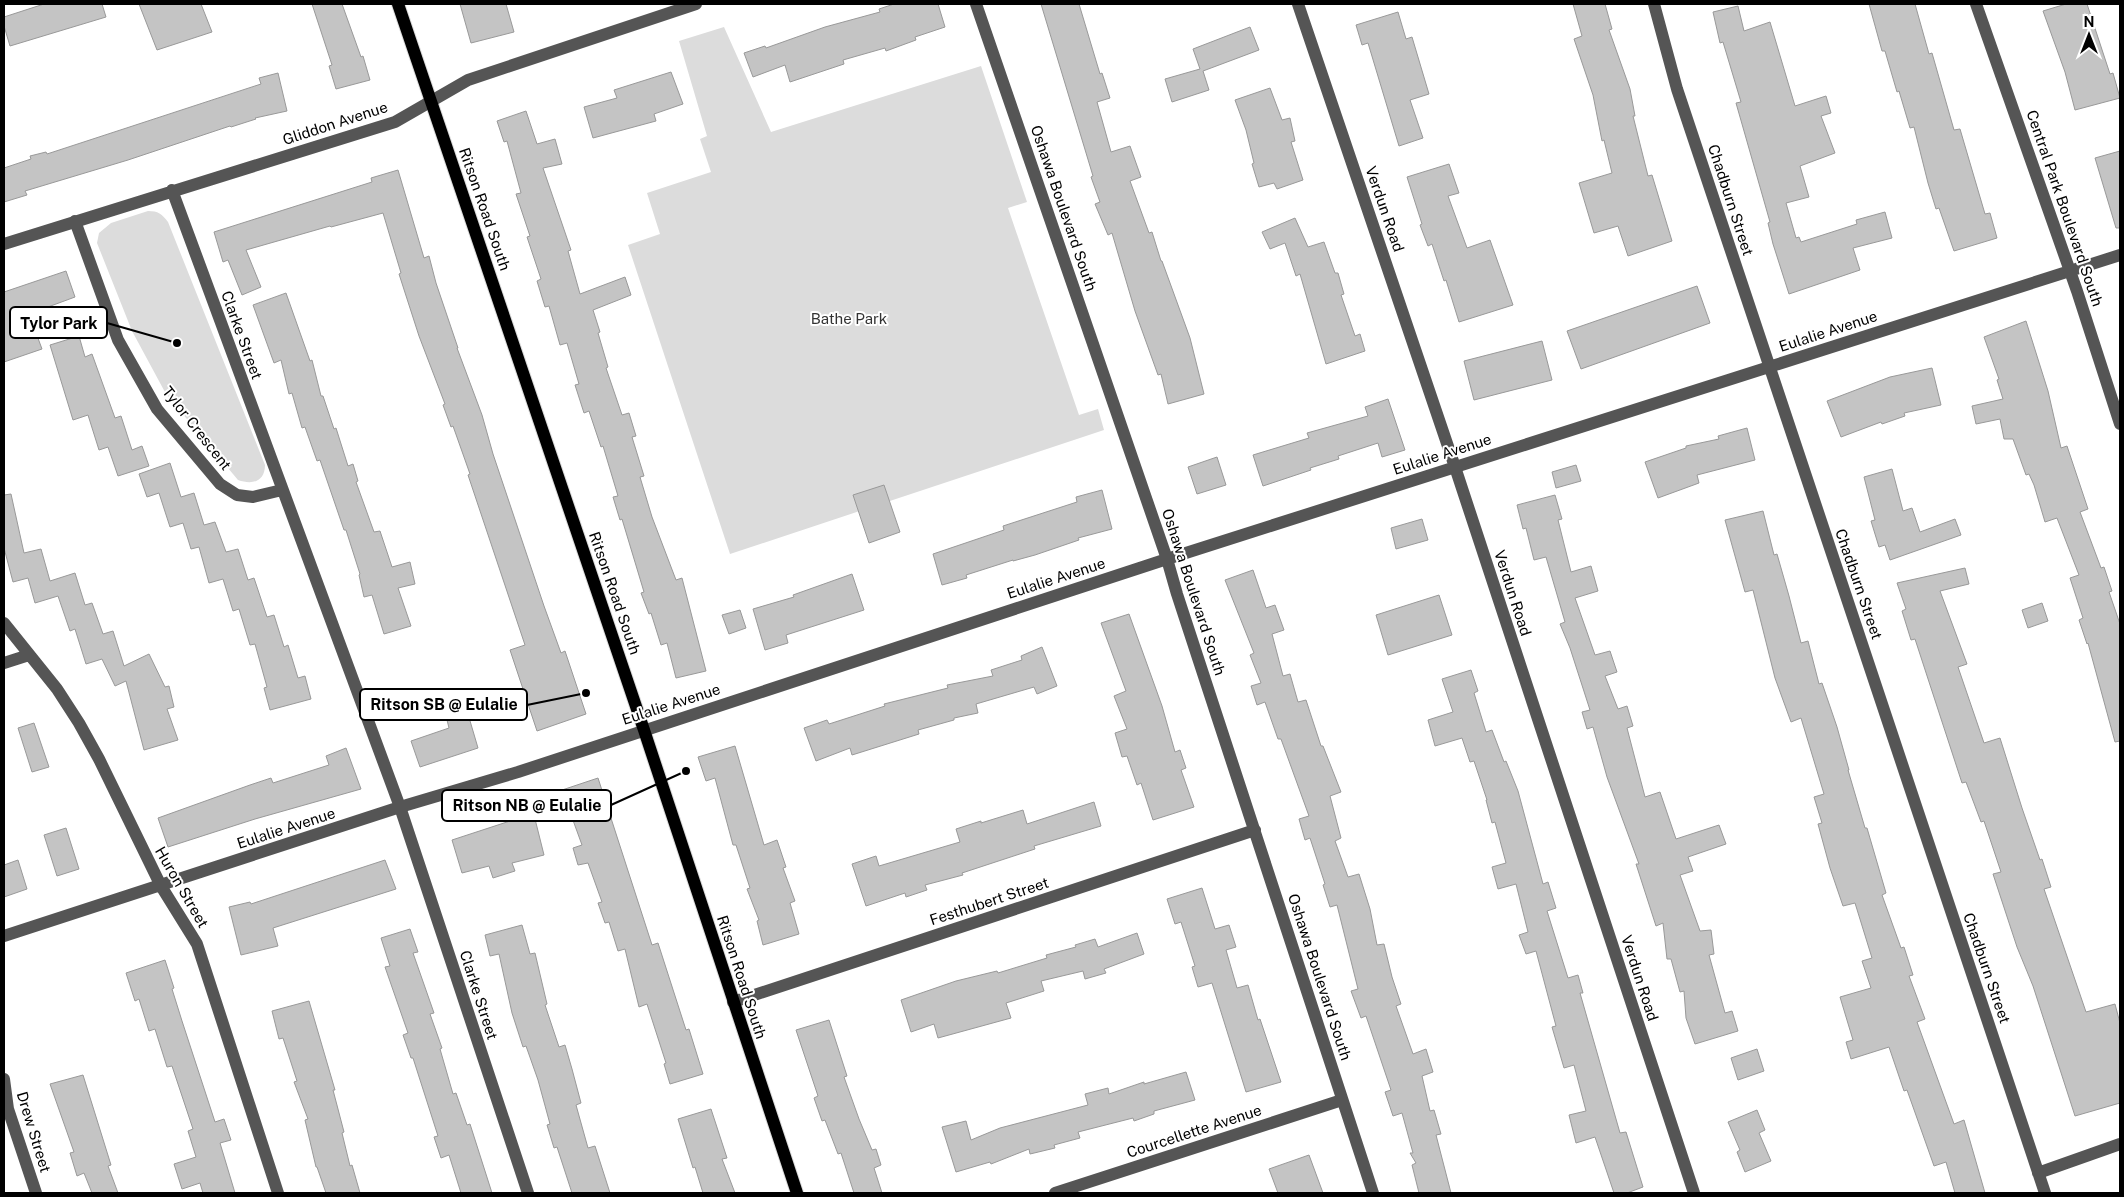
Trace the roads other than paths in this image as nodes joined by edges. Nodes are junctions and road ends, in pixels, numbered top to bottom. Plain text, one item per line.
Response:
1 (398, 4) edge
2 (696, 4) edge
3 (976, 4) edge
4 (1298, 4) edge
5 (1654, 4) edge
6 (1976, 4) edge
7 (432, 100) junction
8 (172, 190) junction
9 (75, 221) junction
10 (4, 244) edge
11 (2120, 255) edge
12 (2069, 270) junction
13 (1769, 368) junction
14 (2120, 424) edge
15 (1455, 467) junction
16 (282, 490) junction
17 (1167, 559) junction
18 (4, 623) edge
19 (29, 655) junction
20 (4, 663) edge
21 (644, 730) junction
22 (400, 807) junction
23 (1255, 830) junction
24 (160, 886) junction
25 (4, 936) edge
26 (733, 1002) junction
27 (4, 1079) edge
28 (1342, 1100) junction
29 (2120, 1144) edge
30 (2038, 1173) junction
31 (36, 1193) edge
32 (278, 1193) edge
33 (528, 1193) edge
34 (797, 1193) edge
35 (1055, 1193) edge
36 (1373, 1193) edge
37 (1694, 1193) edge
38 (2045, 1193) edge

1 - 7 main road, Ritson Road South
2 - 7 street, Gliddon Avenue
3 - 17 street, Oshawa Boulevard South
4 - 15 street, Verdun Road
5 - 13 street, Chadburn Street
6 - 12 street, Central Park Boulevard South
7 - 8 street, Gliddon Avenue
7 - 21 main road, Ritson Road South
8 - 9 street, Gliddon Avenue
8 - 16 street, Clarke Street
9 - 10 street, Gliddon Avenue
9 - 16 street, Tylor Crescent
11 - 12 street, Eulalie Avenue
12 - 13 street, Eulalie Avenue
12 - 14 street, Central Park Boulevard South
13 - 15 street, Eulalie Avenue
13 - 30 street, Chadburn Street
15 - 17 street, Eulalie Avenue
15 - 37 street, Verdun Road
16 - 22 street, Clarke Street
17 - 21 street, Eulalie Avenue
17 - 23 street, Oshawa Boulevard South
18 - 19 street, Huron Street
19 - 20 street
19 - 24 street, Huron Street
21 - 22 street, Eulalie Avenue
21 - 26 main road, Ritson Road South
22 - 24 street, Eulalie Avenue
22 - 33 street, Clarke Street
23 - 26 street, Festhubert Street
23 - 28 street, Oshawa Boulevard South
24 - 25 street, Eulalie Avenue
24 - 32 street, Huron Street
26 - 34 main road, Ritson Road South
27 - 31 street, Drew Street
28 - 35 street, Courcellette Avenue
28 - 36 street, Oshawa Boulevard South
29 - 30 street
30 - 38 street, Chadburn Street

